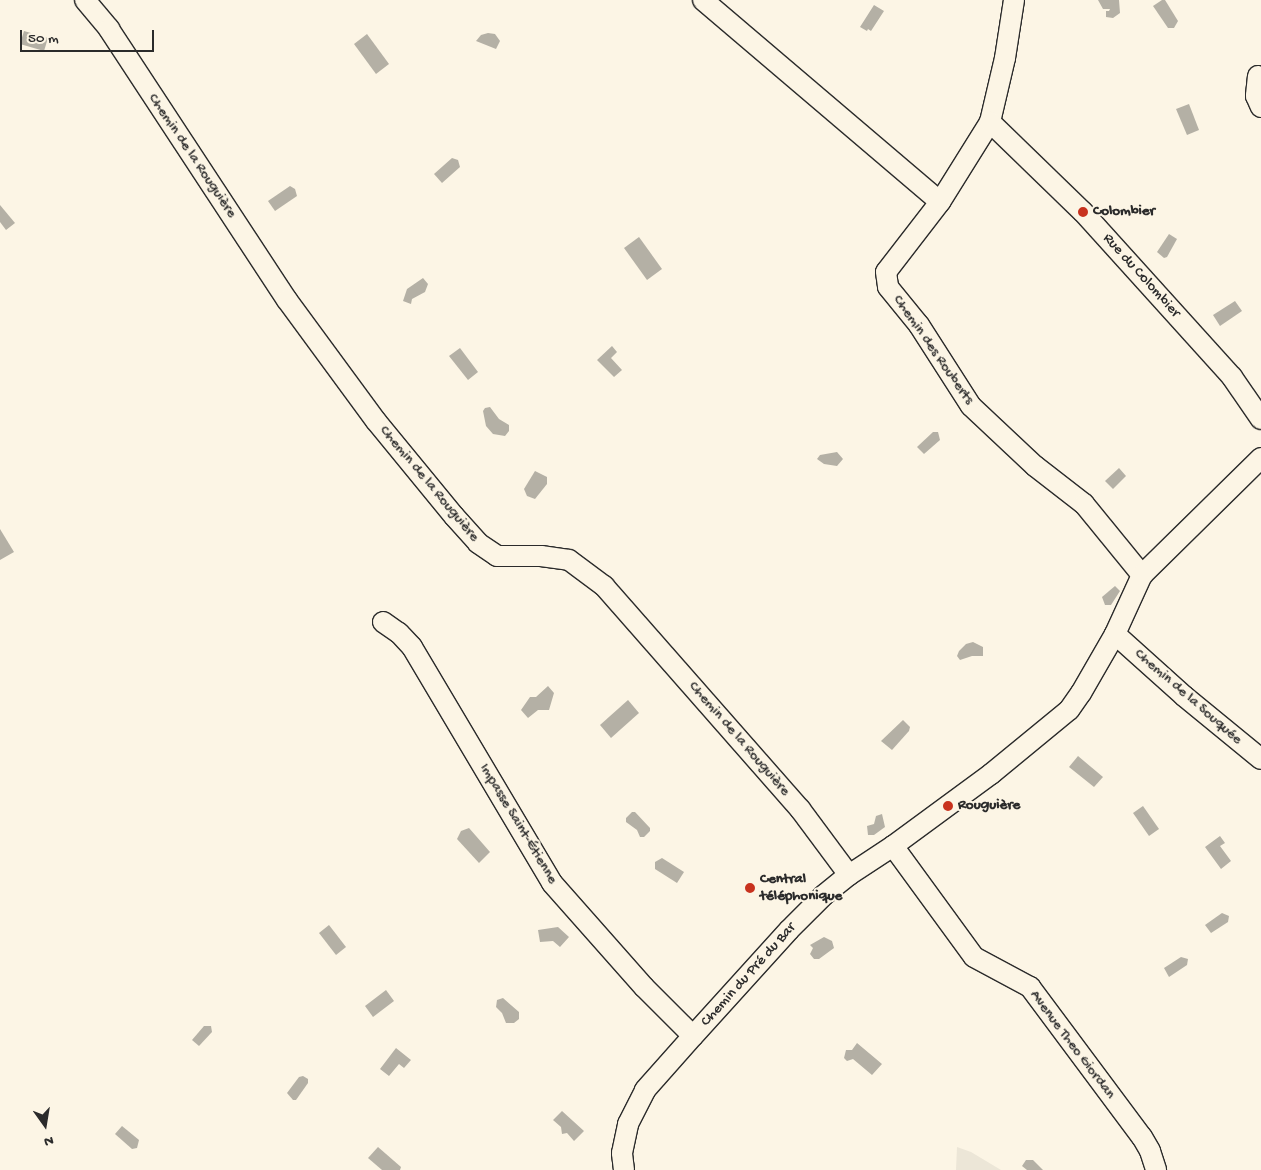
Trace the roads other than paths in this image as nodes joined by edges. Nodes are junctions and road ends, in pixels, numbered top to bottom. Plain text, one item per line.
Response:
1 (85, 0) edge
2 (703, 0) edge
3 (1014, 0) edge
4 (1258, 76) dead end
5 (1261, 108) edge
6 (990, 122) junction
7 (940, 202) junction
8 (1261, 419) edge
9 (1261, 458) edge
10 (1142, 575) junction
11 (383, 622) dead end
12 (1115, 634) junction
13 (1261, 759) edge
14 (893, 846) junction
15 (849, 875) junction
16 (693, 1036) junction
17 (624, 1170) edge
18 (1156, 1170) edge

1 - 15 street, Chemin de la Rouguière
2 - 7 street
3 - 6 street, Chemin des Rouberts
4 - 5 street
6 - 7 street, Chemin des Rouberts
6 - 8 street, Rue du Colombier
7 - 10 street, Chemin des Rouberts
9 - 10 street
10 - 12 street, Chemin du Pré du Bar
11 - 16 street, Impasse Saint-Étienne
12 - 13 street, Chemin de la Souquée
12 - 14 street, Chemin du Pré du Bar
14 - 15 street, Chemin du Pré du Bar
14 - 18 street, Avenue Theo Giordan
15 - 16 street, Chemin du Pré du Bar
16 - 17 street, Chemin du Pré du Bar

